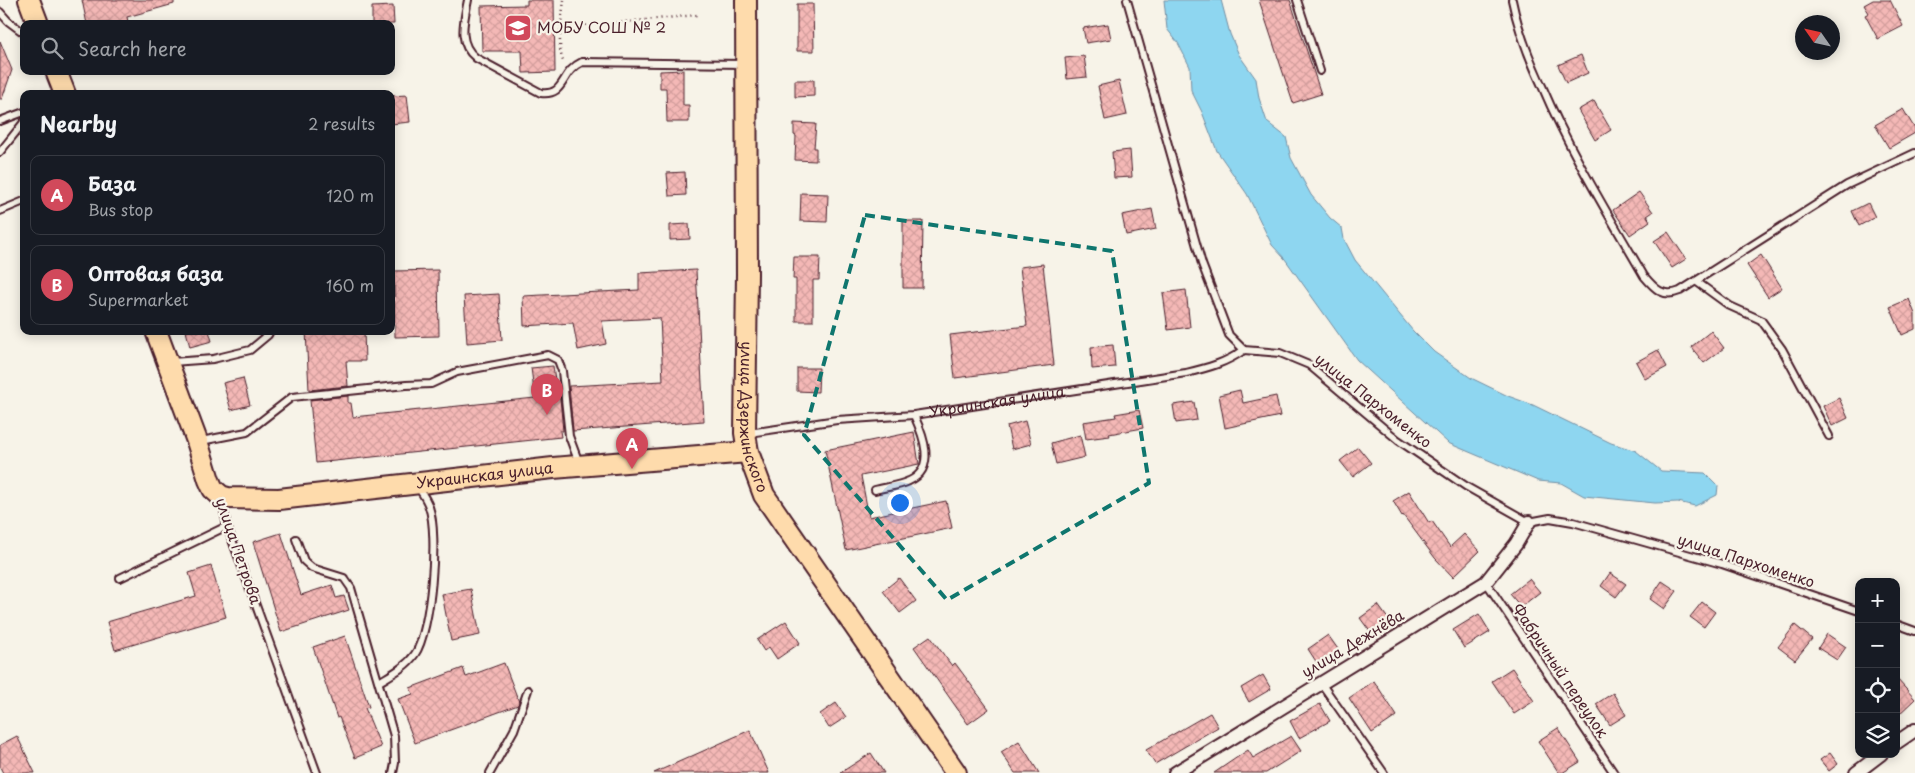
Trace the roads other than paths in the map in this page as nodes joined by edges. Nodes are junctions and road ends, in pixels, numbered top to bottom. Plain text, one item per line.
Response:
1 (29, 0) edge
2 (468, 0) edge
3 (746, 0) edge
4 (1127, 0) edge
5 (1297, 0) edge
6 (1512, 0) edge
7 (0, 12) edge
8 (36, 20) edge
9 (20, 29) edge
10 (748, 64) junction
11 (1320, 70) dead end
12 (57, 75) edge
13 (63, 90) edge
14 (20, 114) edge
15 (0, 121) edge
16 (20, 127) edge
17 (0, 152) edge
18 (1915, 153) edge
19 (20, 203) edge
20 (0, 211) edge
21 (1697, 282) junction
22 (158, 335) edge
23 (267, 335) edge
24 (1244, 350) junction
25 (168, 362) junction
26 (914, 415) junction
27 (1829, 436) dead end
28 (197, 441) junction
29 (746, 442) junction
30 (580, 466) junction
31 (416, 484) junction
32 (875, 490) dead end
33 (221, 496) junction
34 (1529, 522) junction
35 (227, 526) junction
36 (296, 539) dead end
37 (120, 578) dead end
38 (1486, 582) junction
39 (1855, 610) edge
40 (1900, 625) edge
41 (1915, 631) edge
42 (379, 682) junction
43 (1321, 683) junction
44 (528, 690) dead end
45 (1915, 730) edge
46 (1900, 741) edge
47 (1876, 758) edge
48 (318, 773) edge
49 (393, 773) edge
50 (490, 773) edge
51 (956, 773) edge
52 (1175, 773) edge
53 (1384, 773) edge
54 (1614, 773) edge
55 (1856, 773) edge

1 - 8 main road
2 - 10 lane
3 - 10 main road, улица Дзержинского
4 - 24 lane
5 - 11 lane
6 - 21 lane
7 - 9 lane
10 - 29 main road, улица Дзержинского
12 - 13 main road
14 - 15 lane
16 - 17 lane
18 - 21 lane
19 - 20 lane
21 - 27 lane
22 - 25 main road, улица Петрова
23 - 25 lane
24 - 26 lane, Украинская улица
24 - 34 lane, улица Пархоменко
25 - 28 main road, улица Петрова
26 - 29 lane, Украинская улица
26 - 32 lane
28 - 30 lane
28 - 33 main road, улица Петрова
29 - 30 main road, Украинская улица
29 - 51 main road, улица Дзержинского
30 - 31 main road, Украинская улица
31 - 33 main road, Украинская улица
31 - 42 lane
33 - 35 lane, улица Петрова
34 - 38 street, улица Дежнёва
34 - 39 lane, улица Пархоменко
35 - 37 lane
35 - 48 lane, улица Петрова
36 - 42 lane
38 - 43 street, улица Дежнёва
38 - 54 lane, Фабричный переулок
40 - 41 lane
42 - 49 lane
43 - 52 street, улица Дежнёва
43 - 53 lane
44 - 50 lane
45 - 46 street
47 - 55 street

